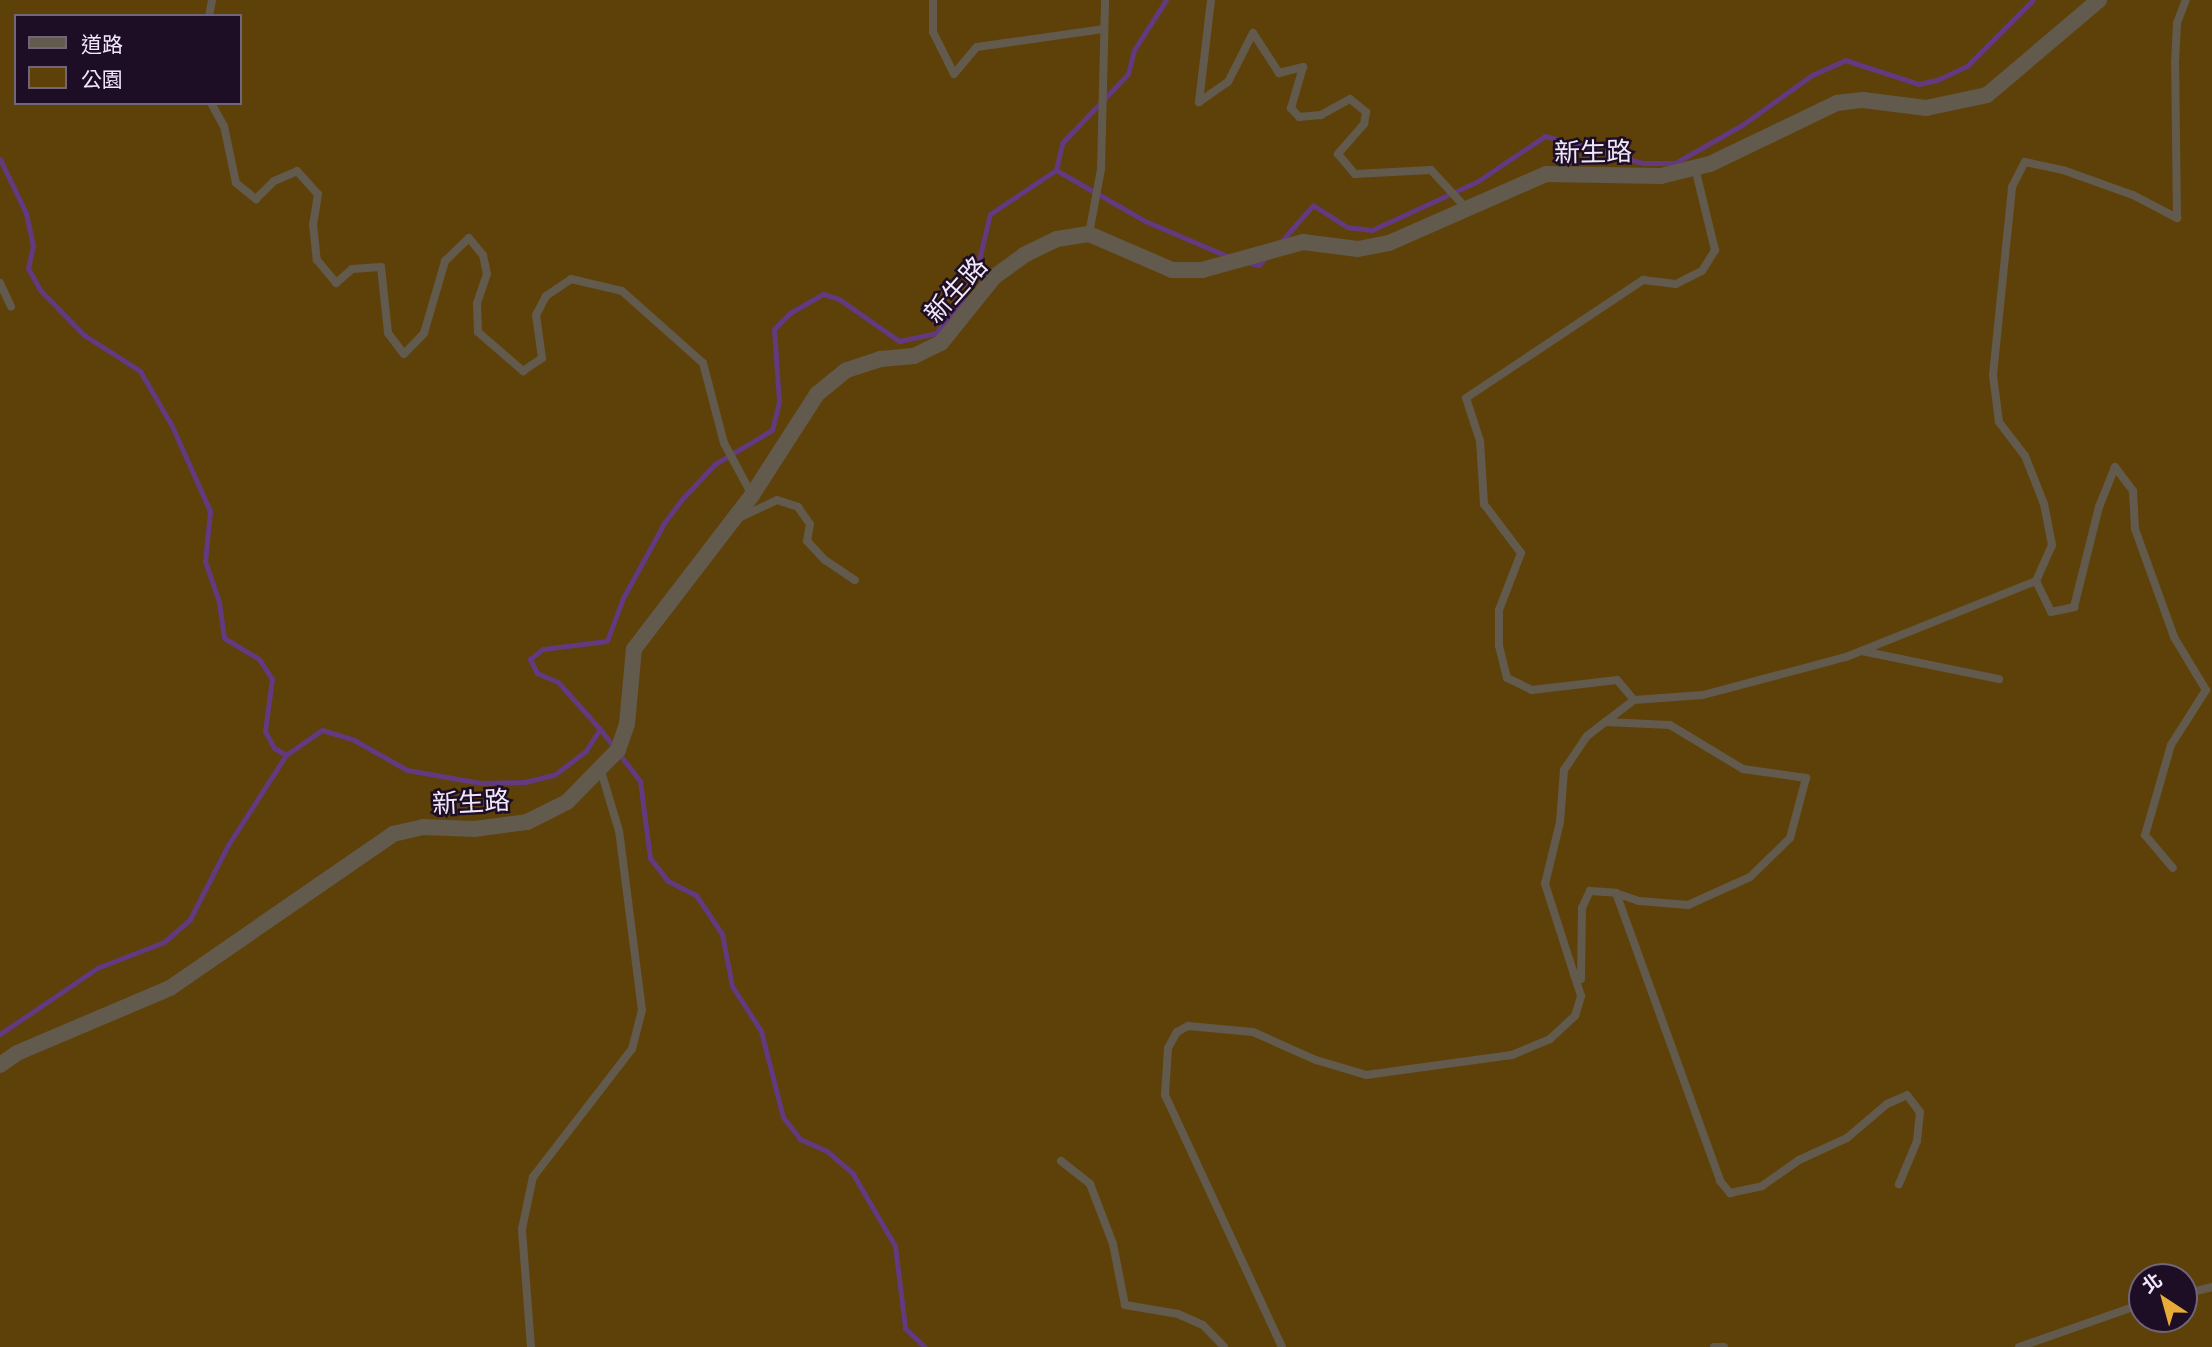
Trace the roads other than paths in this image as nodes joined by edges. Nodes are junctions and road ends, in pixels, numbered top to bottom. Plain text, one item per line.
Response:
1 (933, 0) edge
2 (1105, 0) edge
3 (1211, 0) edge
4 (2099, 0) edge
5 (2186, 0) edge
6 (1103, 29) junction
7 (212, 105) edge
8 (1695, 168) junction
9 (1464, 205) junction
10 (1089, 234) junction
11 (0, 283) edge
12 (11, 307) dead end
13 (752, 495) junction
14 (731, 522) junction
15 (855, 580) dead end
16 (2036, 581) junction
17 (1862, 651) junction
18 (1998, 679) dead end
19 (1634, 700) junction
20 (1605, 722) junction
21 (609, 761) junction
22 (2173, 868) dead end
23 (1616, 893) junction
24 (1581, 996) junction
25 (0, 1065) edge
26 (1061, 1161) dead end
27 (1899, 1184) dead end
28 (2128, 1309) edge
29 (531, 1347) edge
30 (1224, 1347) edge
31 (1282, 1347) edge
32 (1714, 1347) edge
33 (1724, 1347) edge
34 (2019, 1347) edge

1 - 6 lane
2 - 6 lane
3 - 9 lane
4 - 8 street, 新生路
5 - 16 lane
6 - 10 lane
7 - 13 lane
8 - 9 street, 新生路
8 - 19 lane
9 - 10 street, 新生路
10 - 13 street, 新生路
11 - 12 lane
13 - 14 street, 新生路
14 - 15 lane
14 - 21 street, 新生路
16 - 17 lane
16 - 22 lane
17 - 18 lane
17 - 19 lane
19 - 20 lane
20 - 23 lane
20 - 24 lane
21 - 25 street, 新生路
21 - 29 lane
23 - 24 lane
23 - 27 lane
24 - 31 lane
26 - 30 lane
28 - 34 lane
32 - 33 lane

